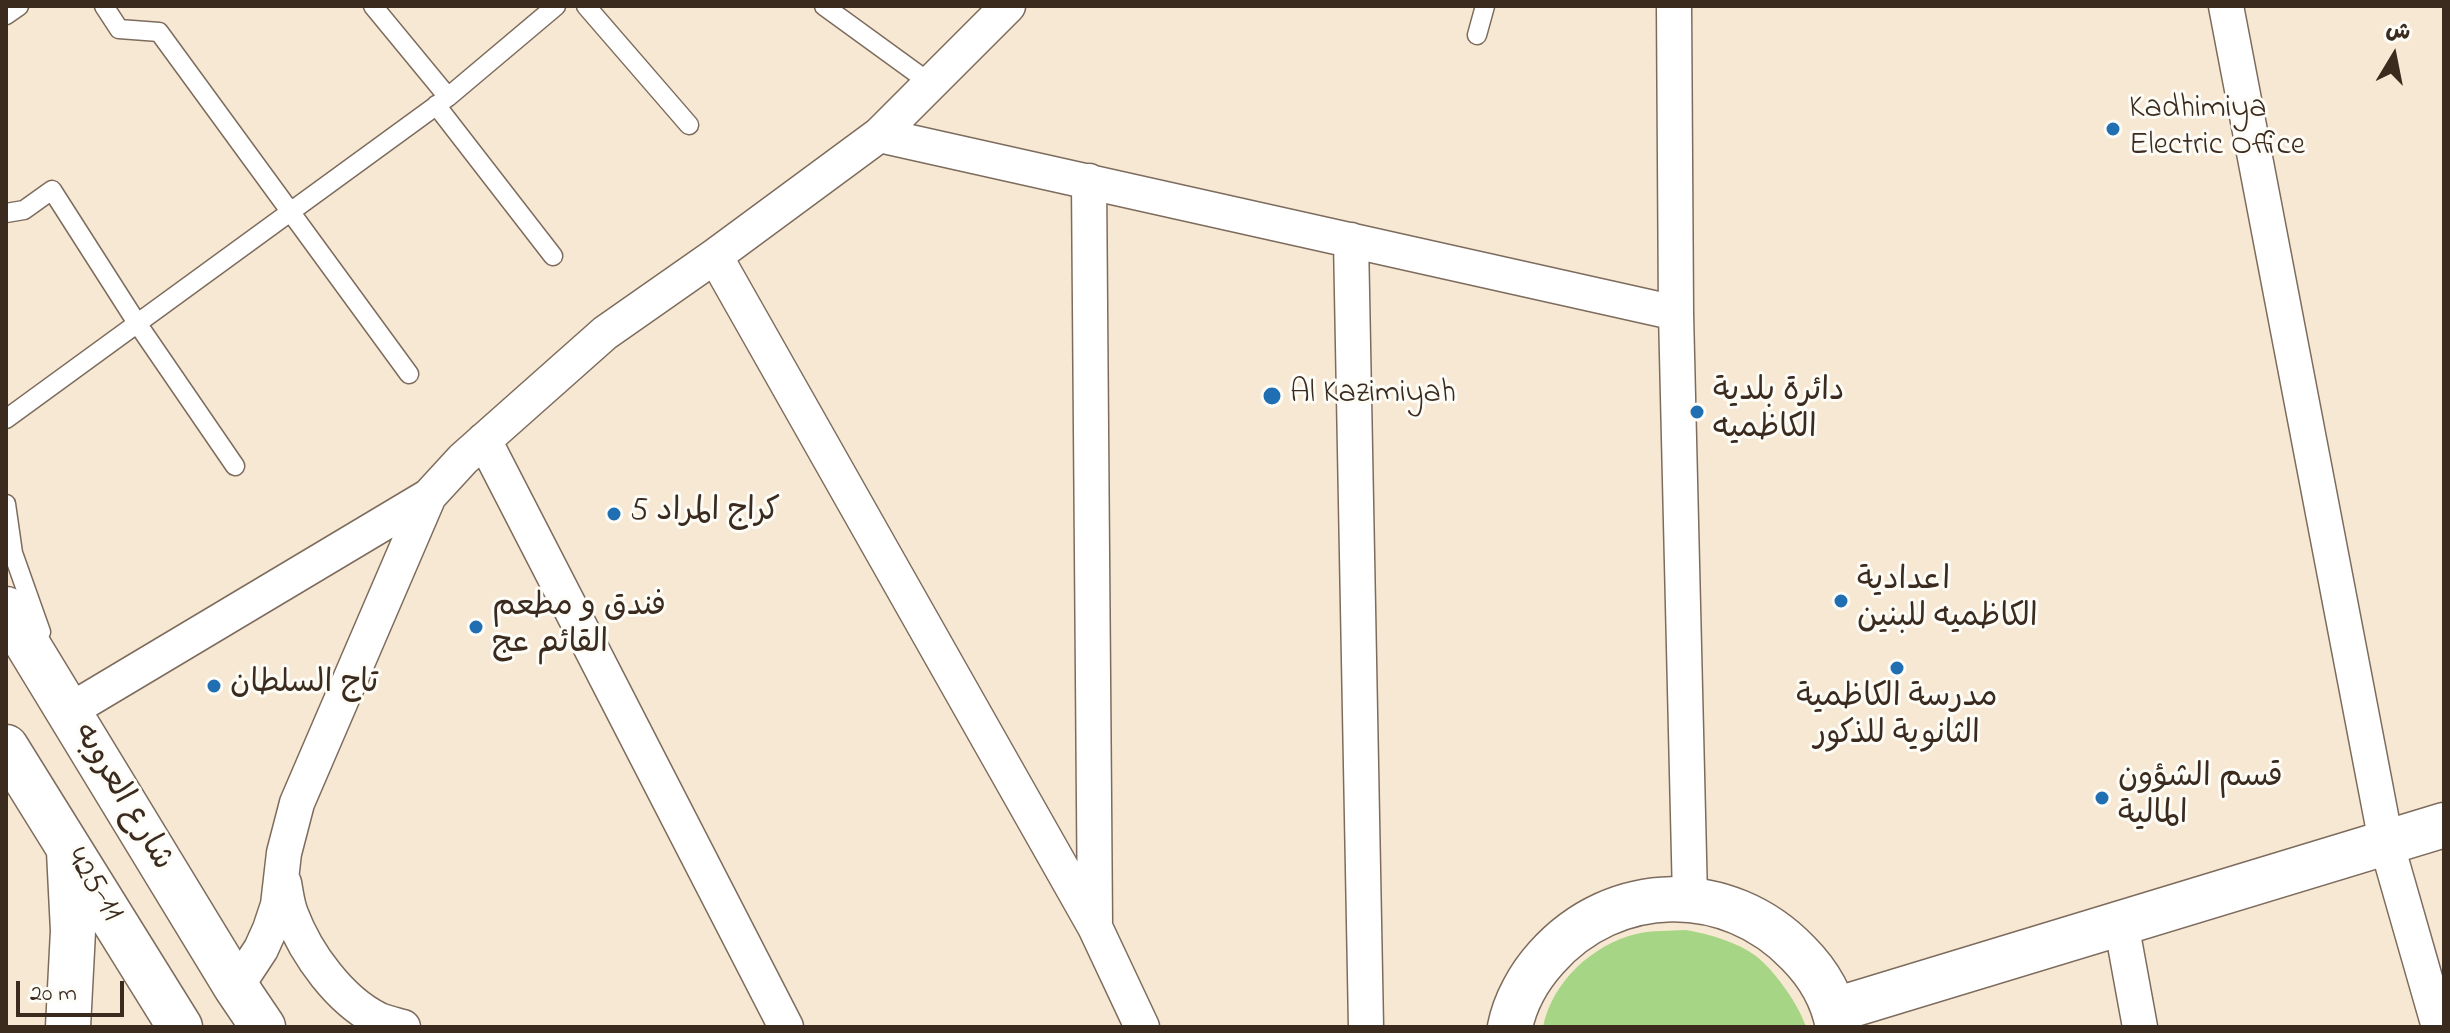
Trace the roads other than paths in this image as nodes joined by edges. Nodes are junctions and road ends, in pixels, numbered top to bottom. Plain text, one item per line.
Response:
1 (19, 6) edge
2 (104, 6) edge
3 (373, 6) edge
4 (556, 6) edge
5 (586, 6) edge
6 (824, 6) edge
7 (1008, 6) edge
8 (1485, 6) edge
9 (1674, 6) edge
10 (2226, 6) edge
11 (6, 15) edge
12 (1477, 35) dead end
13 (930, 83) junction
14 (442, 101) junction
15 (689, 125) dead end
16 (879, 135) junction
17 (1089, 181) junction
18 (290, 212) junction
19 (6, 213) edge
20 (1351, 240) junction
21 (553, 256) dead end
22 (715, 256) junction
23 (1676, 313) junction
24 (137, 323) junction
25 (409, 374) dead end
26 (6, 419) edge
27 (484, 440) junction
28 (235, 466) dead end
29 (429, 496) junction
30 (6, 504) edge
31 (6, 609) edge
32 (79, 705) junction
33 (6, 747) edge
34 (2444, 825) edge
35 (2386, 842) junction
36 (69, 848) junction
37 (283, 875) junction
38 (1690, 898) junction
39 (2121, 923) junction
40 (1095, 927) junction
41 (236, 987) junction
42 (1837, 1019) edge
43 (68, 1027) edge
44 (179, 1027) edge
45 (263, 1027) edge
46 (403, 1027) edge
47 (786, 1027) edge
48 (1142, 1027) edge
49 (1366, 1027) edge
50 (1510, 1027) edge
51 (2140, 1027) edge
52 (2439, 1027) edge

1 - 11 lane
2 - 18 lane
3 - 14 lane
4 - 14 lane
5 - 15 lane
6 - 13 lane
7 - 13 street
8 - 12 lane
9 - 23 street
10 - 35 street
13 - 16 street
14 - 18 lane
14 - 21 lane
16 - 17 street
16 - 22 street
17 - 20 street
17 - 40 street
18 - 24 lane
18 - 25 lane
19 - 24 lane
20 - 23 street
20 - 49 street
22 - 27 street
22 - 40 street
23 - 38 street
24 - 26 lane
24 - 28 lane
27 - 29 street
27 - 47 street
29 - 32 street
29 - 37 street
30 - 32 lane
31 - 41 street, شارع العروبه
32 - 41 lane
33 - 36 street, 425-11
34 - 35 street
35 - 39 street
35 - 52 street
36 - 43 street
36 - 44 street, 425-11
37 - 41 street
37 - 46 street
38 - 42 street
38 - 50 street
39 - 42 street
39 - 51 street
40 - 48 street
41 - 44 street
41 - 45 street, شارع العروبه

